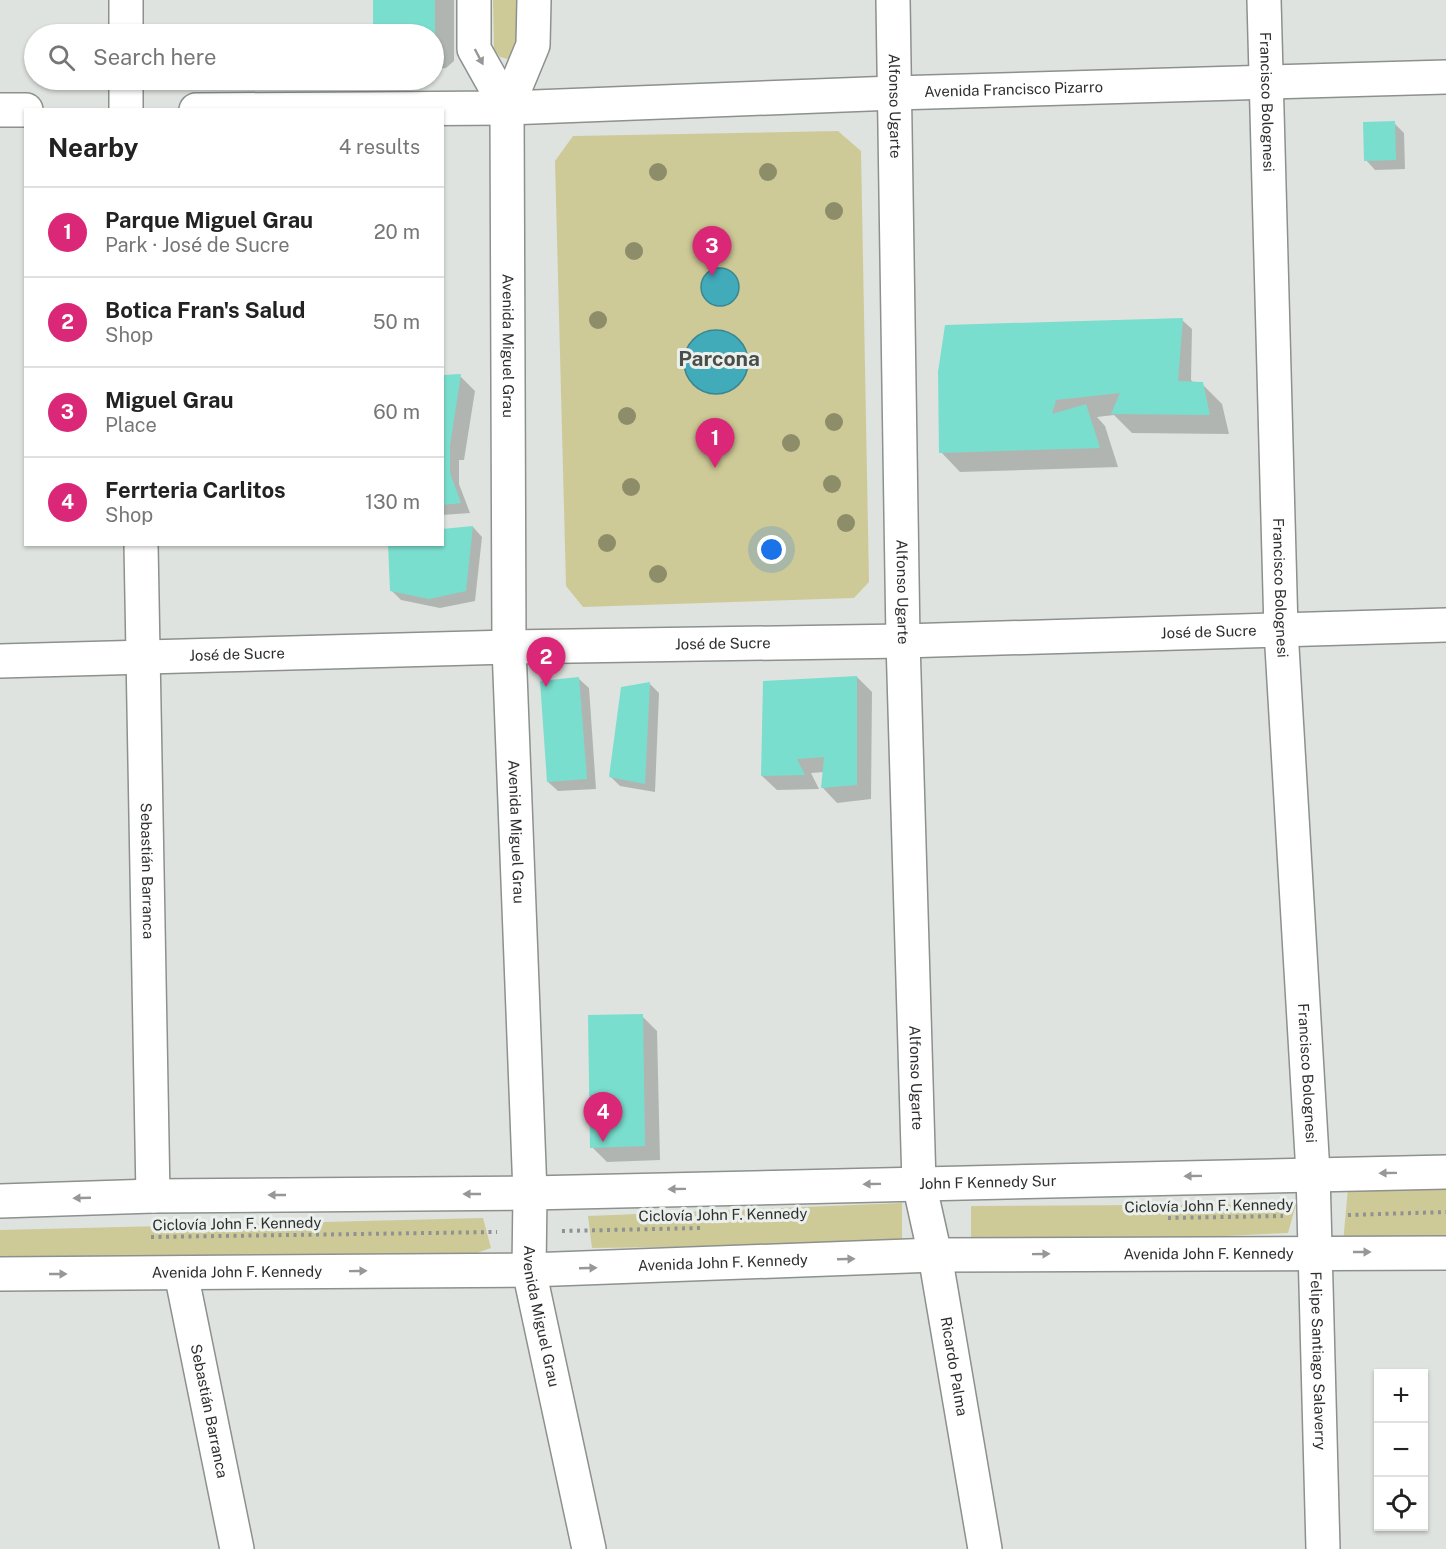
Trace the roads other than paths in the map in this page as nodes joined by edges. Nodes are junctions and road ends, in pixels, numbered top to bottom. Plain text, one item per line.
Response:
1 (126, 0) edge
2 (474, 0) edge
3 (534, 0) edge
4 (893, 0) edge
5 (1264, 0) edge
6 (126, 24) edge
7 (1446, 77) edge
8 (1265, 84) junction
9 (126, 90) edge
10 (894, 93) junction
11 (126, 108) edge
12 (444, 108) edge
13 (507, 108) junction
14 (0, 110) edge
15 (24, 110) edge
16 (141, 546) edge
17 (1446, 625) edge
18 (1281, 630) junction
19 (903, 641) junction
20 (509, 647) junction
21 (144, 656) junction
22 (0, 661) edge
23 (1446, 1172) edge
24 (1313, 1173) junction
25 (920, 1183) junction
26 (530, 1193) junction
27 (153, 1196) junction
28 (0, 1201) edge
29 (1317, 1252) junction
30 (1446, 1253) edge
31 (935, 1256) junction
32 (530, 1270) junction
33 (181, 1273) junction
34 (0, 1274) edge
35 (237, 1549) edge
36 (590, 1549) edge
37 (985, 1549) edge
38 (1323, 1549) edge

1 - 6 street
2 -> 13 street, Avenida Miguel Grau
3 - 13 street, Avenida Miguel Grau
4 - 10 street, Alfonso Ugarte
5 - 8 street, Francisco Bolognesi
7 - 8 street, Avenida Francisco Pizarro
8 - 10 street, Avenida Francisco Pizarro
8 - 18 street, Francisco Bolognesi
9 - 11 street
10 - 13 street, Avenida Francisco Pizarro
10 - 19 street, Alfonso Ugarte
12 - 13 street, Avenida Francisco Pizarro
13 - 20 street, Avenida Miguel Grau
14 - 15 street
16 - 21 street, Sebastián Barranca
17 - 18 street, José de Sucre
18 - 19 street, José de Sucre
18 - 24 street, Francisco Bolognesi
19 - 20 street, José de Sucre
19 - 25 street, Alfonso Ugarte
20 - 21 street, José de Sucre
20 - 26 street, Avenida Miguel Grau
21 - 22 street, José de Sucre
21 - 27 street, Sebastián Barranca
23 -> 24 street, John F Kennedy Sur
24 -> 25 street, John F Kennedy Sur
24 - 29 street, Felipe Santiago Salaverry
25 -> 26 street, John F Kennedy Sur
25 - 31 street, Ricardo Palma
26 -> 27 street
26 - 32 street, Avenida Miguel Grau
27 -> 28 street
29 -> 30 street, Avenida John F. Kennedy
31 -> 29 street, Avenida John F. Kennedy
29 - 38 street, Felipe Santiago Salaverry
32 -> 31 street, Avenida John F. Kennedy
31 - 37 street, Ricardo Palma
33 -> 32 street, Avenida John F. Kennedy
32 - 36 street, Avenida Miguel Grau
34 -> 33 street, Avenida John F. Kennedy
33 - 35 street, Sebastián Barranca

